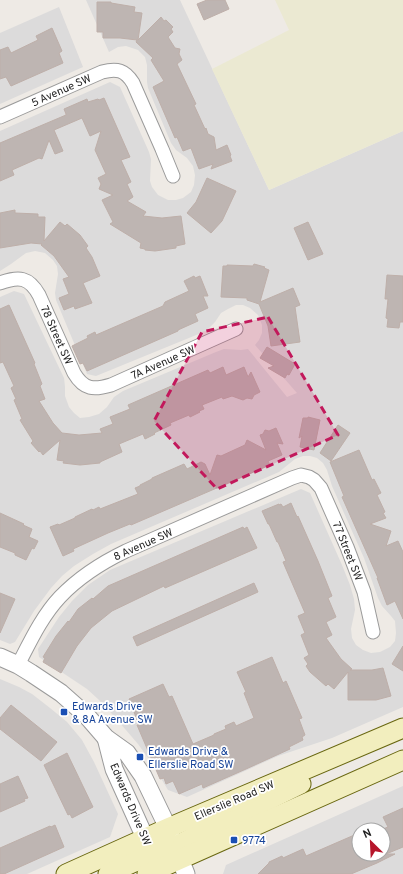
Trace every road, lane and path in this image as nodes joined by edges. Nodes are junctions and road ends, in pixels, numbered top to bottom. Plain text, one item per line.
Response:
1 (0, 117) edge
2 (173, 176) dead end
3 (0, 283) edge
4 (236, 329) dead end
5 (88, 387) joint
6 (308, 476) joint
7 (373, 632) dead end
8 (0, 657) edge
9 (18, 665) junction
10 (403, 728) edge
11 (106, 738) junction
12 (380, 738) junction
13 (403, 760) edge
14 (168, 828) junction
15 (180, 860) edge
16 (153, 862) edge
17 (66, 874) edge
18 (108, 874) edge

1 - 2 street, 5 Avenue SW
3 - 5 street, 78 Street SW
4 - 5 street, 7A Avenue SW
6 - 7 street, 77 Street SW
6 - 9 street, 8 Avenue SW
8 - 9 street, Edwards Drive SW
9 - 11 street, Edwards Drive SW
10 - 12 main road, Ellerslie Road SW
11 - 14 street, Edwards Drive SW
11 - 16 street, Edwards Drive SW
12 - 14 main road, Ellerslie Road SW
12 - 15 main road
13 - 15 main road
14 - 15 street, Edwards Drive SW
14 - 16 main road
15 - 16 main road
16 - 17 main road
16 - 18 main road

